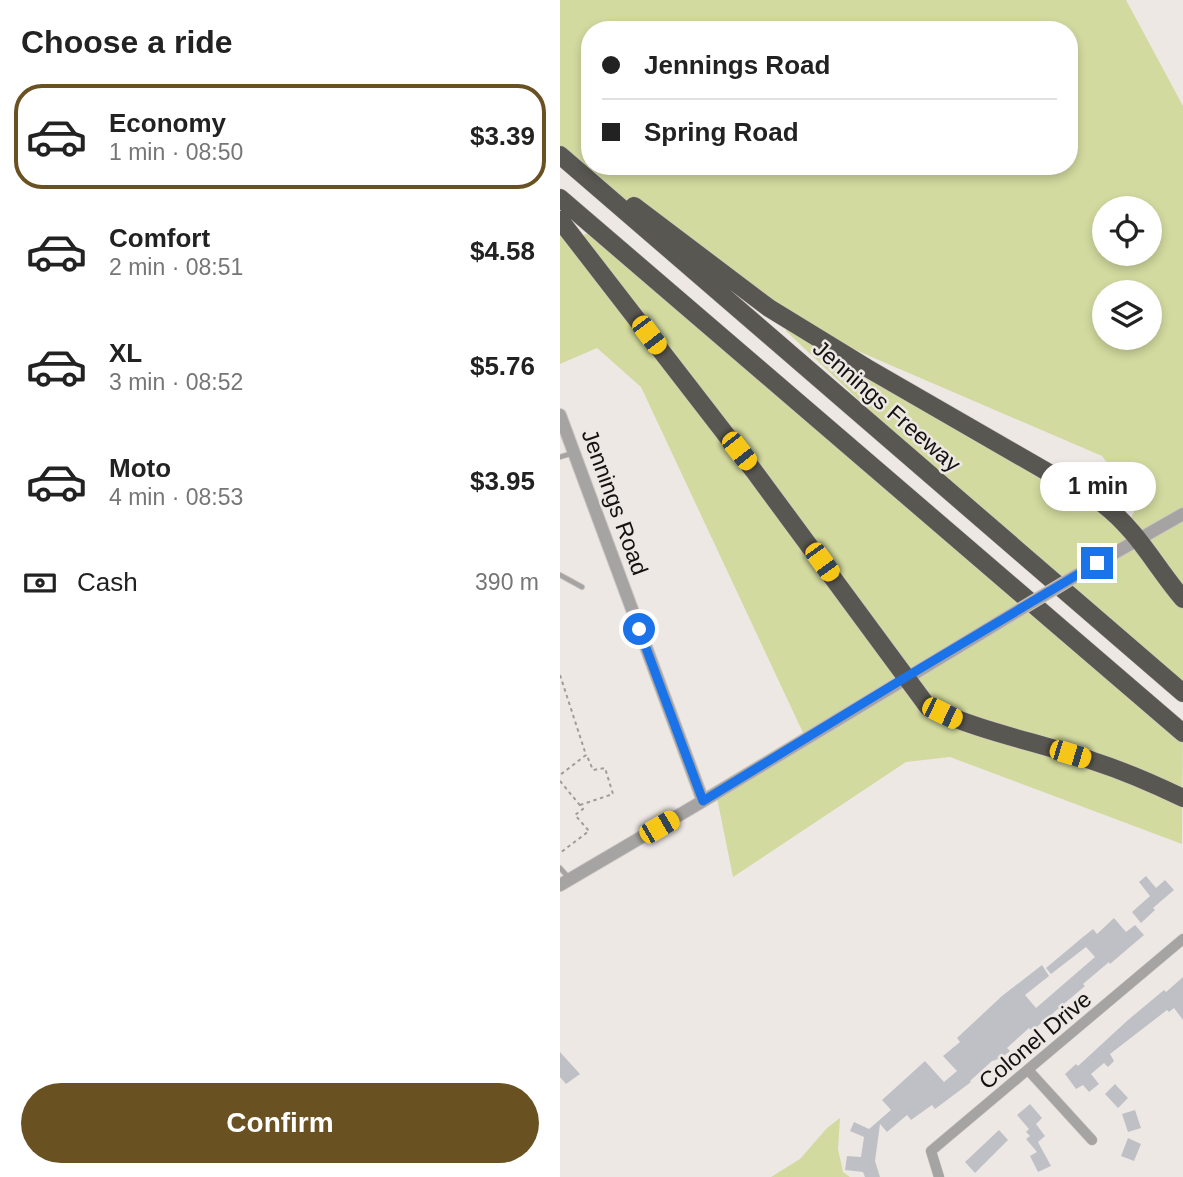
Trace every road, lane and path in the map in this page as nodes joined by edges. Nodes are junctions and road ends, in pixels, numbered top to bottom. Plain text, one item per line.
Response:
1 (560, 155) edge
2 (579, 170) edge
3 (585, 175) edge
4 (586, 175) edge
5 (560, 198) edge
6 (560, 220) edge
7 (560, 415) edge
8 (574, 453) junction
9 (560, 457) edge
10 (1183, 514) edge
11 (1139, 538) junction
12 (560, 575) edge
13 (582, 587) dead end
14 (1183, 599) edge
15 (560, 675) edge
16 (906, 677) junction
17 (1183, 693) edge
18 (1183, 733) edge
19 (586, 755) junction
20 (560, 775) edge
21 (560, 781) edge
22 (1183, 798) edge
23 (703, 801) junction
24 (579, 805) junction
25 (560, 853) edge
26 (560, 867) edge
27 (565, 882) edge
28 (1183, 939) edge
29 (1029, 1071) junction
30 (1091, 1140) dead end
31 (939, 1177) edge

1 - 2 highway, Jennings Freeway
3 - 17 highway, Jennings Freeway
4 - 11 highway
5 - 18 highway
6 - 16 highway
7 - 8 street, Jennings Road
8 - 9 lane
8 - 23 street, Jennings Road
10 - 11 street
11 - 14 highway
11 - 16 street, bridge
12 - 13 lane
15 - 19 path
16 - 22 highway
16 - 23 street
19 - 20 path
19 - 24 path
21 - 24 path
23 - 27 street
24 - 25 path
26 - 27 lane
28 - 29 street, Colonel Drive
29 - 30 street
29 - 31 street, Colonel Drive

